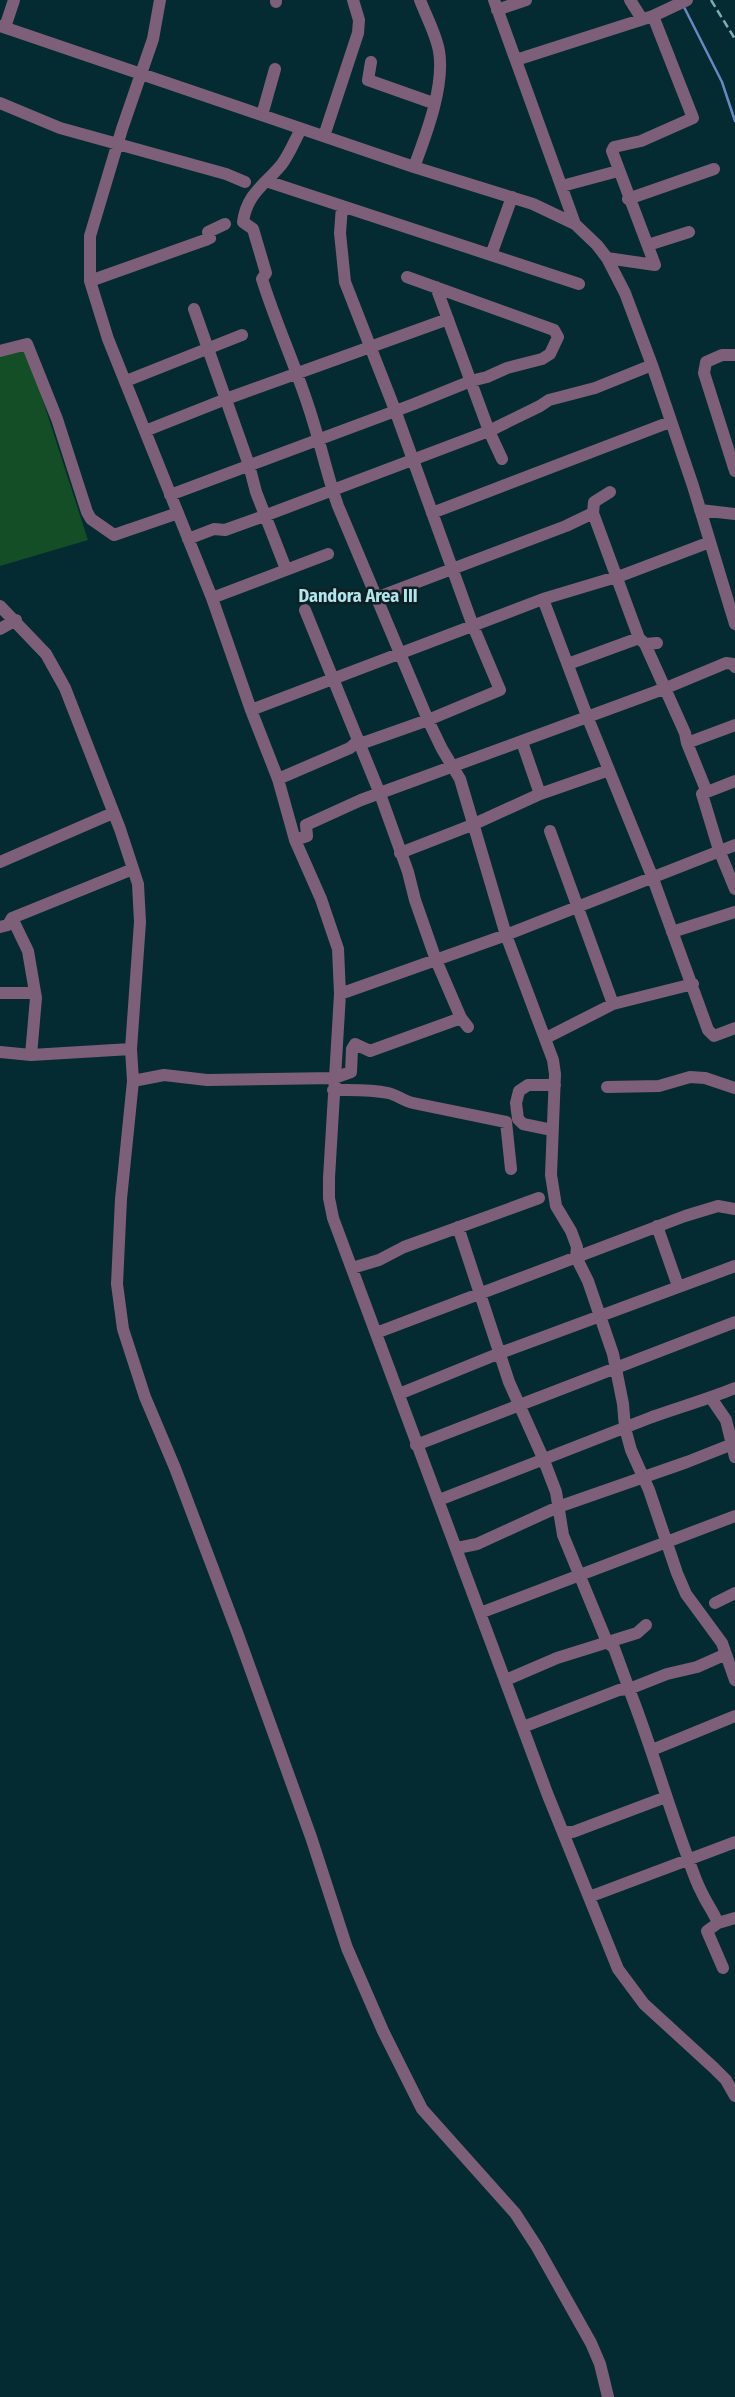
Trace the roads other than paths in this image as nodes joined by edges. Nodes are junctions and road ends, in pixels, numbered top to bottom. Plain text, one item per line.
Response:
1 (14, 0) edge
2 (160, 0) edge
3 (353, 0) edge
4 (420, 0) edge
5 (526, 0) edge
6 (630, 0) edge
7 (687, 0) edge
8 (496, 5) edge
9 (648, 17) junction
10 (3, 26) edge
11 (516, 60) junction
12 (371, 62) dead end
13 (275, 69) dead end
14 (141, 74) junction
15 (0, 103) edge
16 (434, 103) junction
17 (262, 115) junction
18 (301, 129) junction
19 (324, 136) junction
20 (118, 143) junction
21 (414, 167) junction
22 (714, 169) dead end
23 (618, 171) junction
24 (266, 181) junction
25 (244, 182) dead end
26 (562, 186) junction
27 (512, 197) junction
28 (628, 199) junction
29 (342, 206) junction
30 (225, 224) dead end
31 (575, 224) junction
32 (689, 232) dead end
33 (648, 245) junction
34 (491, 255) junction
35 (607, 258) junction
36 (407, 277) dead end
37 (90, 281) junction
38 (578, 284) dead end
39 (436, 287) junction
40 (194, 309) dead end
41 (448, 319) junction
42 (242, 335) dead end
43 (370, 347) junction
44 (208, 348) junction
45 (0, 351) edge
46 (735, 355) edge
47 (652, 365) junction
48 (297, 374) junction
49 (126, 381) junction
50 (471, 381) junction
51 (226, 399) junction
52 (395, 410) junction
53 (670, 422) junction
54 (145, 431) junction
55 (489, 431) junction
56 (318, 439) junction
57 (502, 459) dead end
58 (412, 460) junction
59 (249, 466) junction
60 (735, 471) edge
61 (332, 490) junction
62 (610, 492) dead end
63 (170, 495) junction
64 (700, 510) junction
65 (178, 513) junction
66 (432, 513) junction
67 (593, 513) junction
68 (735, 514) edge
69 (264, 516) junction
70 (188, 539) junction
71 (710, 542) junction
72 (328, 554) dead end
73 (286, 569) junction
74 (453, 569) junction
75 (616, 576) junction
76 (378, 597) junction
77 (212, 598) junction
78 (543, 599) junction
79 (0, 606) edge
80 (305, 610) dead end
81 (16, 620) junction
82 (735, 624) edge
83 (474, 626) junction
84 (0, 629) edge
85 (647, 642) junction
86 (402, 654) junction
87 (568, 664) junction
88 (735, 667) edge
89 (333, 679) junction
90 (666, 688) junction
91 (250, 710) junction
92 (587, 716) junction
93 (428, 720) junction
94 (735, 725) edge
95 (360, 742) junction
96 (522, 742) junction
97 (686, 743) junction
98 (453, 767) junction
99 (609, 770) junction
100 (278, 779) junction
101 (735, 781) edge
102 (380, 794) junction
103 (540, 794) junction
104 (702, 794) junction
105 (113, 813) junction
106 (472, 826) junction
107 (550, 831) dead end
108 (295, 840) junction
109 (735, 844) edge
110 (720, 850) junction
111 (400, 853) junction
112 (0, 862) edge
113 (133, 870) junction
114 (652, 876) junction
115 (735, 889) edge
116 (577, 906) junction
117 (735, 912) edge
118 (12, 918) junction
119 (0, 927) edge
120 (672, 932) junction
121 (506, 935) junction
122 (436, 960) junction
123 (692, 984) junction
124 (0, 992) edge
125 (35, 993) junction
126 (340, 994) junction
127 (613, 1004) junction
128 (735, 1028) edge
129 (546, 1038) junction
130 (131, 1050) junction
131 (0, 1052) edge
132 (31, 1055) junction
133 (133, 1081) junction
134 (334, 1084) junction
135 (555, 1085) junction
136 (607, 1086) dead end
137 (735, 1088) edge
138 (552, 1130) junction
139 (511, 1170) dead end
140 (539, 1198) dead end
141 (735, 1209) edge
142 (657, 1226) junction
143 (458, 1227) junction
144 (576, 1257) junction
145 (735, 1266) edge
146 (352, 1268) junction
147 (678, 1286) junction
148 (480, 1293) junction
149 (600, 1317) junction
150 (735, 1322) edge
151 (376, 1333) junction
152 (500, 1353) junction
153 (617, 1368) junction
154 (735, 1388) edge
155 (399, 1394) junction
156 (711, 1398) junction
157 (520, 1405) junction
158 (625, 1428) junction
159 (733, 1443) edge
160 (416, 1446) junction
161 (735, 1457) edge
162 (543, 1458) junction
163 (644, 1476) junction
164 (439, 1500) junction
165 (558, 1506) junction
166 (735, 1516) edge
167 (666, 1542) junction
168 (457, 1548) junction
169 (581, 1575) junction
170 (735, 1592) edge
171 (715, 1603) dead end
172 (480, 1613) junction
173 (646, 1625) dead end
174 (607, 1642) junction
175 (724, 1655) dead end
176 (506, 1680) junction
177 (735, 1680) edge
178 (629, 1689) junction
179 (735, 1716) edge
180 (523, 1727) junction
181 (652, 1750) junction
182 (666, 1797) junction
183 (565, 1832) junction
184 (735, 1842) edge
185 (688, 1860) junction
186 (589, 1897) junction
187 (735, 1918) edge
188 (718, 1923) junction
189 (723, 1968) dead end
190 (735, 2096) edge
191 (608, 2397) edge

1 - 10 street
2 - 14 street
3 - 19 street
4 - 16 street
5 - 8 street
6 - 9 street
7 - 9 street
8 - 11 street
9 - 11 street
9 - 23 street
10 - 14 street
11 - 26 street
12 - 16 street
13 - 17 street
14 - 17 street
14 - 20 street
15 - 20 street
16 - 21 street
17 - 18 street
18 - 19 street
18 - 24 street
19 - 21 street
20 - 25 street
20 - 37 street
21 - 27 street
22 - 28 street
23 - 26 street
23 - 28 street
24 - 29 street
24 - 48 street
26 - 31 street
27 - 31 street
27 - 34 street
28 - 33 street
29 - 34 street
29 - 43 street
30 - 37 street
31 - 35 street
32 - 33 street
33 - 35 street
34 - 38 street
35 - 47 street
36 - 39 street
37 - 49 street
39 - 41 street
39 - 50 street
40 - 44 street
41 - 43 street
41 - 50 street
42 - 44 street
43 - 48 street
43 - 52 street
44 - 49 street
44 - 51 street
45 - 65 street
46 - 60 street
47 - 53 street
47 - 55 street
48 - 51 street
48 - 56 street
49 - 54 street
50 - 52 street
50 - 55 street
51 - 54 street
51 - 59 street
52 - 56 street
52 - 58 street
53 - 64 street
53 - 66 street
54 - 63 street
55 - 57 street
55 - 58 street
56 - 59 street
56 - 61 street
58 - 61 street
58 - 66 street
59 - 63 street
59 - 69 street
61 - 69 street
61 - 76 street
62 - 67 street
63 - 65 street
64 - 68 street
64 - 71 street
65 - 70 street
66 - 74 street
67 - 74 street
67 - 75 street
69 - 70 street
69 - 73 street
70 - 77 street
71 - 75 street
71 - 82 street
72 - 73 street
73 - 77 street
74 - 76 street
74 - 83 street
75 - 78 street
75 - 85 street
76 - 86 street
77 - 91 street
78 - 83 street
78 - 87 street
79 - 81 street
80 - 89 street
81 - 84 street
81 - 105 street
83 - 86 street
83 - 93 street
85 - 87 street
85 - 90 street
86 - 89 street
86 - 93 street
87 - 92 street
88 - 90 street
89 - 91 street
89 - 95 street
90 - 92 street
90 - 97 street
91 - 100 street
92 - 96 street
92 - 99 street
93 - 95 street
93 - 98 street
94 - 97 street
95 - 100 street
95 - 102 street
96 - 98 street
96 - 103 street
97 - 104 street
98 - 102 street
98 - 106 street
99 - 103 street
99 - 114 street
100 - 108 street
101 - 104 street
102 - 108 street
102 - 111 street
103 - 106 street
104 - 110 street
105 - 112 street
105 - 113 street
106 - 111 street
106 - 121 street
107 - 116 street
108 - 126 street
109 - 110 street
110 - 114 street
110 - 115 street
111 - 122 street
113 - 118 street
113 - 130 street
114 - 116 street
114 - 120 street
116 - 121 street
116 - 127 street
117 - 120 street
118 - 119 street
118 - 125 street
120 - 123 street
121 - 122 street
121 - 129 street
122 - 126 street
122 - 134 street
123 - 127 street
123 - 128 street
124 - 125 street
125 - 132 street
126 - 134 street
127 - 129 street
129 - 135 street
130 - 132 street
130 - 133 street
131 - 132 street
133 - 134 street
133 - 191 street
134 - 139 street
134 - 146 street
135 - 138 street
135 - 138 street
136 - 137 street
138 - 144 street
140 - 143 street
141 - 142 street
142 - 144 street
142 - 147 street
143 - 146 street
143 - 148 street
144 - 148 street
144 - 149 street
145 - 147 street
146 - 151 street
147 - 149 street
148 - 151 street
148 - 152 street
149 - 152 street
149 - 153 street
150 - 153 street
151 - 155 street
152 - 155 street
152 - 157 street
153 - 157 street
153 - 158 street
154 - 156 street
155 - 160 street
156 - 158 street
156 - 159 street
157 - 160 street
157 - 162 street
158 - 162 street
158 - 163 street
159 - 161 street
159 - 163 street
160 - 164 street
162 - 164 street
162 - 165 street
163 - 165 street
163 - 167 street
164 - 168 street
165 - 168 street
165 - 169 street
166 - 167 street
167 - 169 street
167 - 177 street
168 - 172 street
169 - 172 street
169 - 174 street
170 - 171 street
172 - 176 street
173 - 174 street
174 - 176 street
174 - 178 street
175 - 178 street
176 - 180 street
178 - 180 street
178 - 181 street
179 - 181 street
180 - 183 street
181 - 182 street
182 - 183 street
182 - 185 street
183 - 186 street
184 - 185 street
185 - 186 street
185 - 188 street
186 - 190 street
187 - 188 street
188 - 189 street

